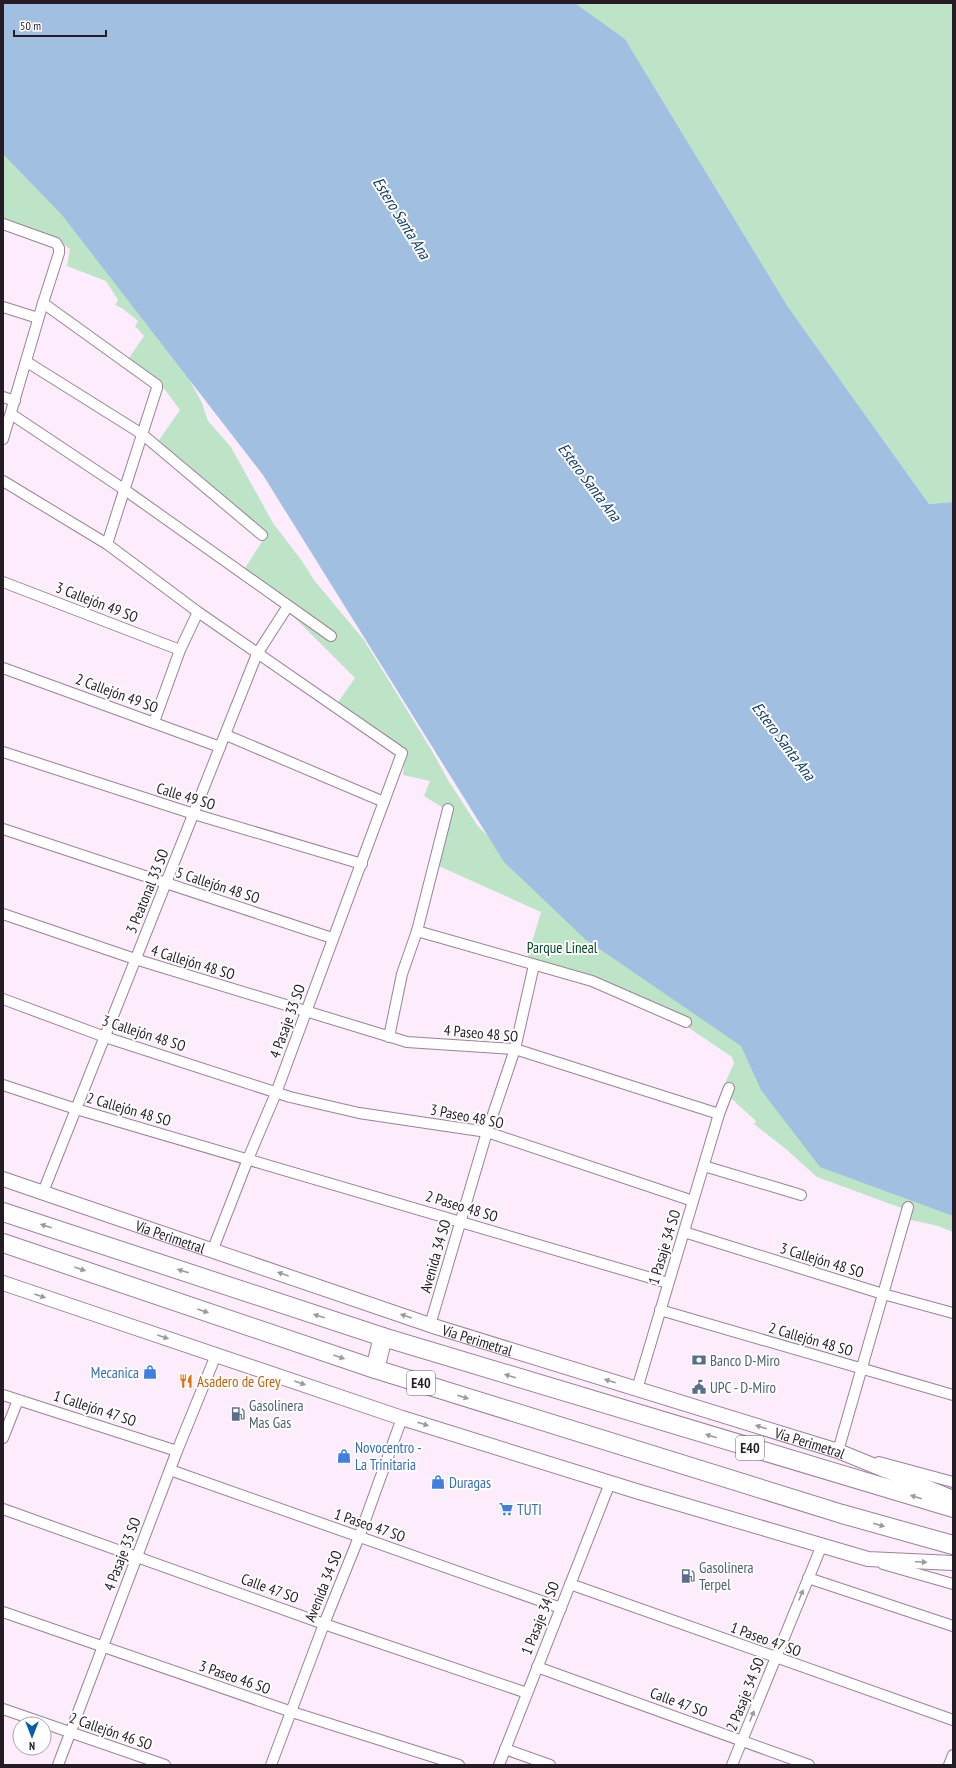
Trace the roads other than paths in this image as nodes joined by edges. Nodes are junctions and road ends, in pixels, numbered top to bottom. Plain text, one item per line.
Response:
1 (3, 224) edge
2 (43, 303) junction
3 (3, 307) edge
4 (38, 318) junction
5 (27, 362) junction
6 (3, 397) edge
7 (15, 401) junction
8 (11, 414) junction
9 (142, 434) junction
10 (3, 439) edge
11 (3, 481) edge
12 (125, 490) junction
13 (262, 535) dead end
14 (107, 544) junction
15 (3, 582) edge
16 (288, 606) junction
17 (198, 612) junction
18 (331, 636) dead end
19 (180, 650) junction
20 (257, 654) junction
21 (3, 668) edge
22 (154, 722) junction
23 (226, 735) junction
24 (220, 747) junction
25 (3, 752) edge
26 (384, 802) junction
27 (448, 809) dead end
28 (194, 814) junction
29 (3, 829) edge
30 (362, 864) junction
31 (166, 883) junction
32 (3, 914) edge
33 (417, 931) junction
34 (332, 938) junction
35 (135, 960) junction
36 (534, 965) junction
37 (3, 999) edge
38 (306, 1012) junction
39 (686, 1022) dead end
40 (104, 1037) junction
41 (389, 1037) junction
42 (515, 1049) junction
43 (3, 1085) edge
44 (729, 1088) dead end
45 (276, 1093) junction
46 (76, 1109) junction
47 (719, 1114) junction
48 (487, 1132) junction
49 (248, 1159) junction
50 (704, 1166) junction
51 (3, 1179) edge
52 (43, 1192) junction
53 (800, 1195) dead end
54 (693, 1201) junction
55 (908, 1207) dead end
56 (3, 1212) edge
57 (460, 1221) junction
58 (684, 1232) junction
59 (3, 1243) edge
60 (212, 1250) junction
61 (3, 1283) edge
62 (668, 1283) junction
63 (884, 1294) junction
64 (660, 1310) junction
65 (953, 1313) edge
66 (430, 1324) junction
67 (383, 1337) junction
68 (216, 1355) junction
69 (375, 1369) junction
70 (862, 1370) junction
71 (637, 1389) junction
72 (3, 1395) edge
73 (953, 1395) edge
74 (18, 1400) junction
75 (402, 1418) junction
76 (3, 1438) edge
77 (177, 1451) junction
78 (838, 1451) junction
79 (170, 1470) junction
80 (953, 1482) edge
81 (610, 1483) junction
82 (953, 1498) edge
83 (953, 1508) edge
84 (3, 1509) edge
85 (359, 1537) junction
86 (822, 1545) junction
87 (953, 1546) edge
88 (137, 1556) junction
89 (868, 1559) junction
90 (953, 1563) edge
91 (808, 1578) junction
92 (570, 1584) junction
93 (953, 1584) edge
94 (561, 1608) junction
95 (3, 1612) edge
96 (324, 1624) junction
97 (953, 1626) edge
98 (102, 1647) junction
99 (776, 1659) junction
100 (537, 1667) junction
101 (527, 1693) junction
102 (3, 1709) edge
103 (292, 1712) junction
104 (953, 1720) edge
105 (70, 1733) junction
106 (742, 1740) junction
107 (505, 1749) junction
108 (953, 1755) edge
109 (58, 1765) edge
110 (165, 1765) edge
111 (272, 1765) edge
112 (459, 1765) edge
113 (499, 1765) edge
114 (550, 1765) edge
115 (732, 1765) edge
116 (809, 1765) edge
117 (949, 1765) edge

1 - 2 street
2 - 4 street
2 - 9 street
3 - 4 street
4 - 5 street
5 - 7 street
5 - 9 street
6 - 7 street
7 - 8 street
8 - 10 street
8 - 12 street
9 - 12 street
9 - 13 street
11 - 14 street
12 - 14 street
12 - 16 street
14 - 17 street
15 - 19 street, 3 Callejón 49 SO
16 - 18 street
16 - 20 street, 3 Peatonal 33 SO
17 - 19 street
17 - 20 street
19 - 22 street
20 - 23 street, 3 Peatonal 33 SO
20 - 26 street, 4 Pasaje 33 SO
21 - 22 street, 2 Callejón 49 SO
22 - 24 street, 2 Callejón 49 SO
23 - 24 street, 3 Peatonal 33 SO
23 - 26 street
24 - 28 street, 3 Peatonal 33 SO
25 - 28 street, Calle 49 SO
26 - 30 street, 4 Pasaje 33 SO
27 - 33 street
28 - 30 street, Calle 49 SO
28 - 31 street, 3 Peatonal 33 SO
29 - 31 street, 5 Callejón 48 SO
30 - 34 street, 4 Pasaje 33 SO
31 - 34 street, 5 Callejón 48 SO
31 - 35 street, 3 Peatonal 33 SO
32 - 35 street, 4 Callejón 48 SO
33 - 36 street
33 - 41 street
34 - 38 street, 4 Pasaje 33 SO
35 - 38 street, 4 Callejón 48 SO
35 - 40 street, 3 Peatonal 33 SO
36 - 39 street
36 - 42 street, Avenida 34 SO
37 - 40 street, 3 Callejón 48 SO
38 - 41 street, 4 Paseo 48 SO
38 - 45 street, 4 Pasaje 33 SO
40 - 45 street, 3 Callejón 48 SO
40 - 46 street, 3 Peatonal 33 SO
41 - 42 street, 4 Paseo 48 SO
42 - 47 street, 4 Paseo 48 SO
42 - 48 street, Avenida 34 SO
43 - 46 street, 2 Callejón 48 SO
44 - 47 street, 1 Pasaje 34 SO
45 - 48 street, 3 Paseo 48 SO
45 - 49 street, 4 Pasaje 33 SO
46 - 49 street, 2 Callejón 48 SO
46 - 52 street, 3 Peatonal 33 SO
47 - 50 street, 1 Pasaje 34 SO
48 - 54 street, 3 Paseo 48 SO
48 - 57 street, Avenida 34 SO
49 - 57 street, 2 Paseo 48 SO
49 - 60 street, 4 Pasaje 33 SO
50 - 53 street
50 - 54 street, 1 Pasaje 34 SO
51 - 52 street, Vía Perimetral / E40
52 - 60 street, Vía Perimetral / E40
54 - 58 street, 1 Pasaje 34 SO
55 - 63 street
67 -> 56 highway, Vía Perimetral / E40
57 - 62 street, 2 Paseo 48 SO
57 - 66 street, Avenida 34 SO
58 - 62 street, 1 Pasaje 34 SO
58 - 63 street, 3 Callejón 48 SO
59 -> 69 highway, E40
66 -> 60 street, Vía Perimetral / E40
61 -> 68 street
62 - 64 street, 1 Pasaje 34 SO
63 - 65 street, 3 Callejón 48 SO
63 - 70 street
64 - 70 street, 2 Callejón 48 SO
64 - 71 street, 1 Pasaje 34 SO
71 -> 66 street, Vía Perimetral / E40
67 - 69 highway
83 -> 67 highway, Vía Perimetral / E40
68 -> 75 street
68 - 77 street, 4 Pasaje 33 SO
69 -> 87 highway, E40
70 - 73 street, 2 Callejón 48 SO
70 - 78 street
78 -> 71 street, Vía Perimetral / E40
72 - 74 street, 1 Callejón 47 SO
74 - 76 street
74 - 77 street, 1 Callejón 47 SO
75 -> 81 street
75 - 85 street, Avenida 34 SO
77 - 79 street, 4 Pasaje 33 SO
78 - 80 street
78 - 82 street, Vía Perimetral / E40
79 - 85 street, 1 Paseo 47 SO
79 - 88 street, 4 Pasaje 33 SO
81 - 86 street
81 - 92 street, 1 Pasaje 34 SO
84 - 88 street, Calle 47 SO
85 - 94 street, 1 Paseo 47 SO
85 - 96 street, Avenida 34 SO
86 - 89 street
86 - 91 street, 2 Pasaje 34 SO
88 - 96 street, Calle 47 SO
88 - 98 street, 4 Pasaje 33 SO
89 -> 90 street
89 - 93 street
91 - 97 street
99 -> 91 street, 2 Pasaje 34 SO
92 - 94 street, 1 Pasaje 34 SO
92 - 99 street, 1 Paseo 47 SO
94 - 100 street, 1 Pasaje 34 SO
95 - 98 street, 3 Paseo 46 SO
96 - 101 street, Calle 47 SO
96 - 103 street, Avenida 34 SO
98 - 103 street, 3 Paseo 46 SO
98 - 105 street, 4 Pasaje 33 SO
99 - 104 street, 1 Paseo 47 SO
106 -> 99 street, 2 Pasaje 34 SO
100 - 101 street, 1 Pasaje 34 SO
100 - 106 street, Calle 47 SO
101 - 107 street, 1 Pasaje 34 SO
102 - 105 street, 2 Callejón 46 SO
103 - 111 street, Avenida 34 SO
103 - 112 street, 3 Paseo 46 SO
105 - 109 street, 4 Pasaje 33 SO
105 - 110 street, 2 Callejón 46 SO
106 - 115 street, 2 Pasaje 34 SO
106 - 116 street, Calle 47 SO
107 - 113 street, 1 Pasaje 34 SO
107 - 114 street
108 - 117 street

